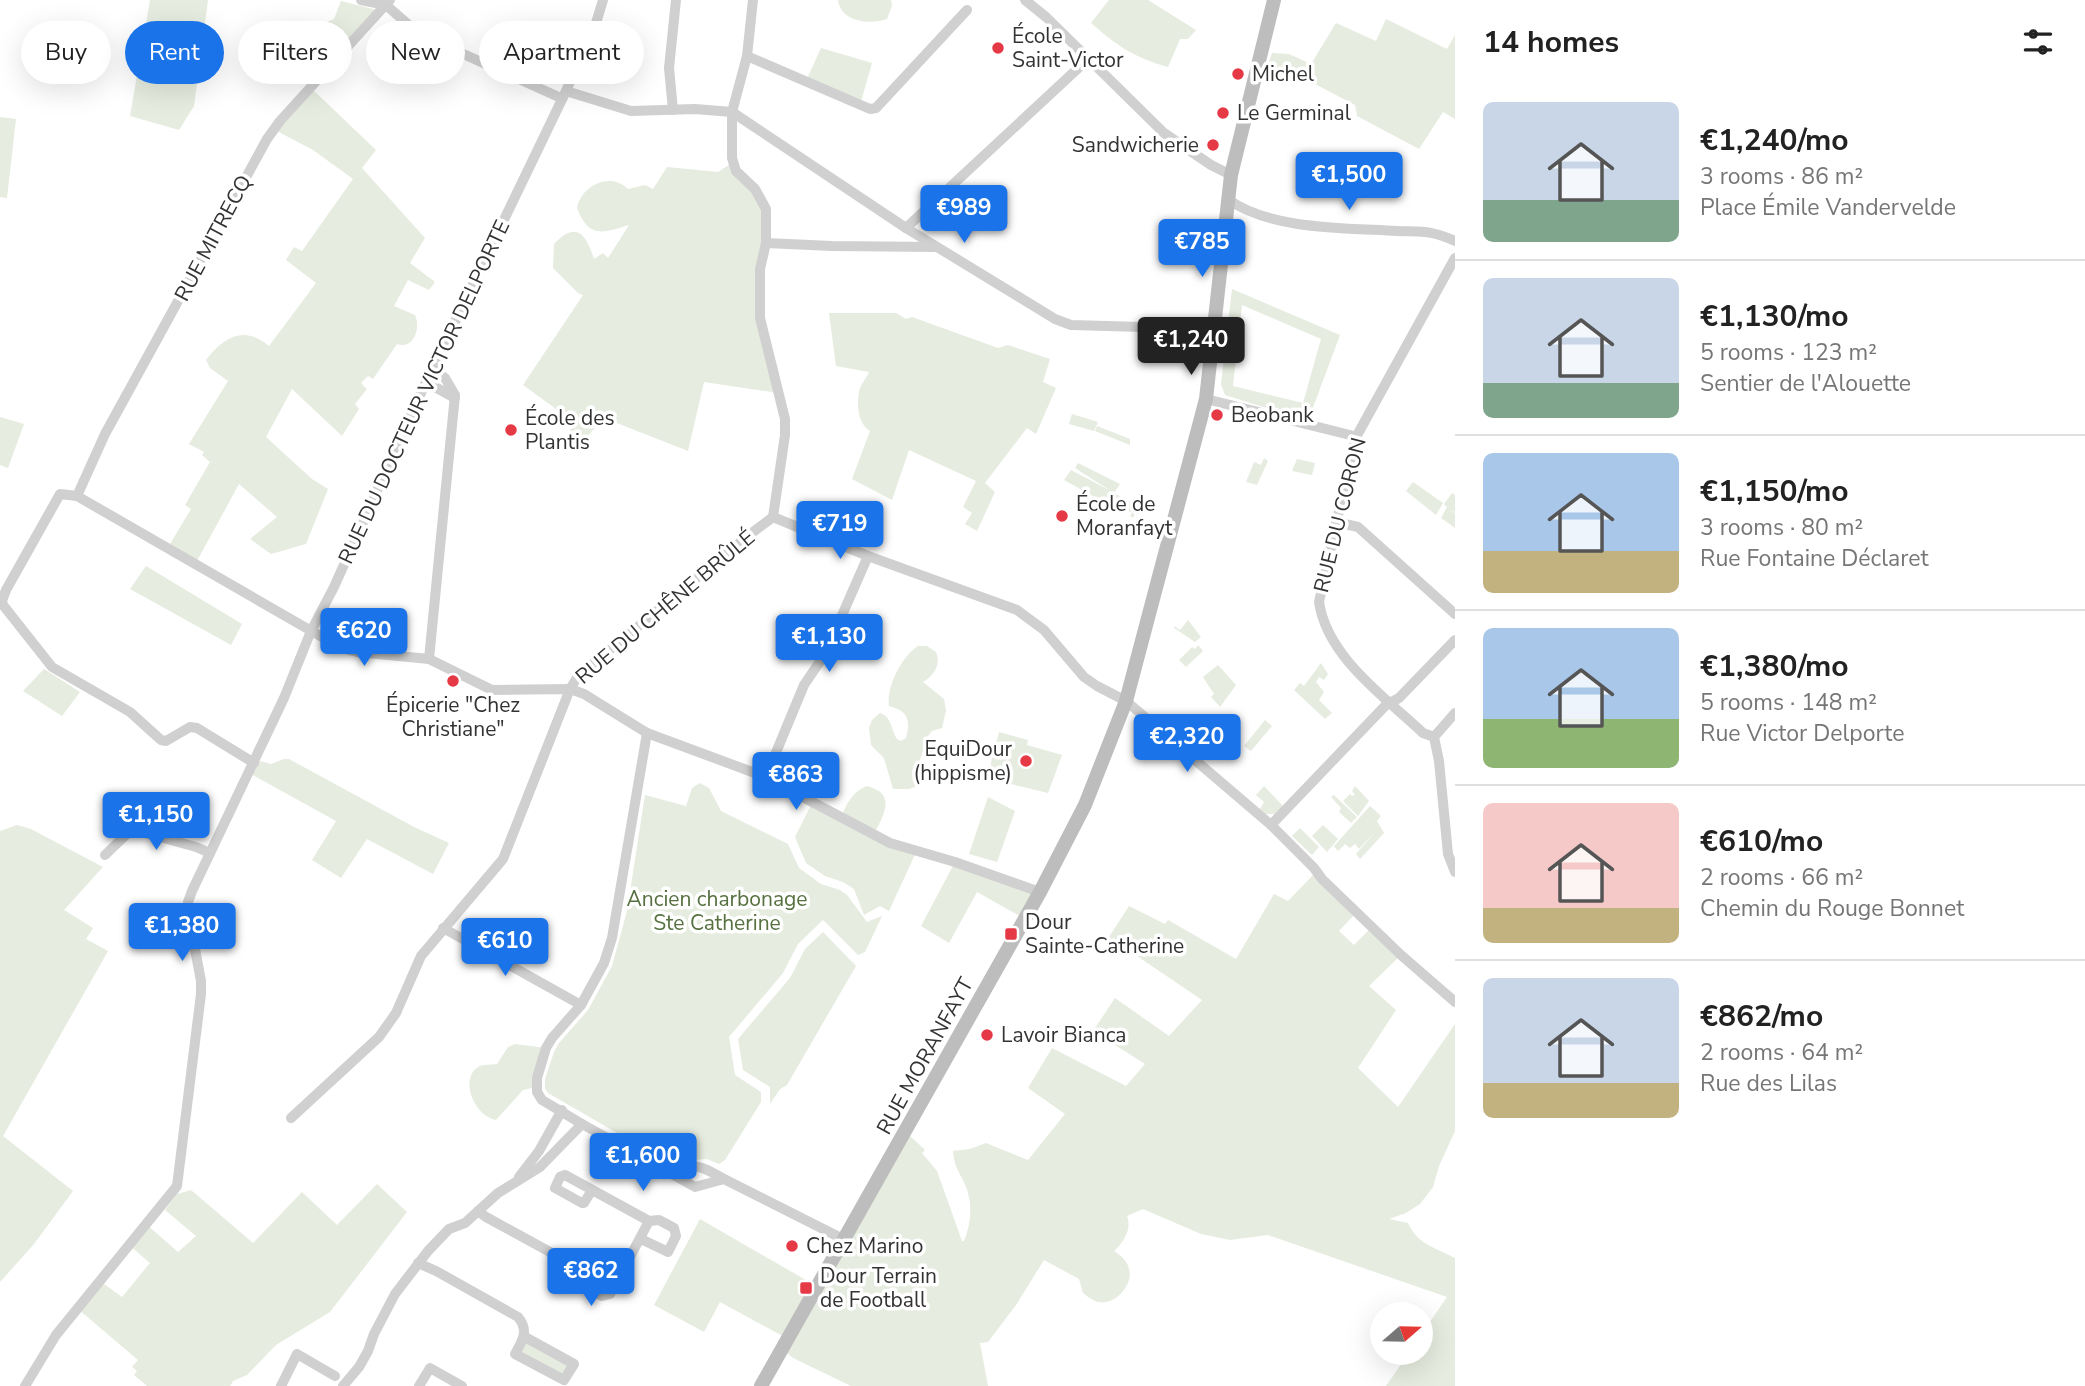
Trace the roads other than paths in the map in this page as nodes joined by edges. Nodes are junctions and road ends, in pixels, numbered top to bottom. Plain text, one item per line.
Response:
1 (362, 0) edge
2 (603, 0) edge
3 (676, 0) edge
4 (753, 0) edge
5 (1025, 0) edge
6 (1274, 0) edge
7 (388, 2) edge
8 (967, 10) dead end
9 (747, 56) junction
10 (1088, 59) junction
11 (564, 95) junction
12 (673, 110) junction
13 (732, 112) junction
14 (1231, 175) junction
15 (1229, 200) junction
16 (906, 228) junction
17 (1455, 241) edge
18 (766, 243) junction
19 (937, 247) junction
20 (1455, 258) edge
21 (1213, 329) junction
22 (433, 369) junction
23 (426, 382) junction
24 (455, 398) junction
25 (1206, 398) junction
26 (1355, 439) junction
27 (77, 496) junction
28 (773, 517) junction
29 (1336, 522) junction
30 (868, 556) junction
31 (1455, 614) edge
32 (311, 631) junction
33 (1455, 640) edge
34 (429, 659) junction
35 (570, 689) junction
36 (1126, 701) junction
37 (1391, 703) junction
38 (1455, 713) edge
39 (647, 733) junction
40 (1434, 737) junction
41 (254, 763) junction
42 (763, 776) junction
43 (1271, 825) junction
44 (210, 853) junction
45 (105, 855) dead end
46 (1455, 872) edge
47 (1040, 891) junction
48 (443, 928) junction
49 (1455, 1002) edge
50 (581, 1005) junction
51 (562, 1110) junction
52 (291, 1118) dead end
53 (582, 1124) junction
54 (539, 1151) junction
55 (550, 1157) junction
56 (666, 1171) junction
57 (724, 1179) junction
58 (514, 1183) junction
59 (592, 1190) dead end
60 (481, 1209) junction
61 (654, 1221) junction
62 (641, 1239) junction
63 (845, 1240) junction
64 (420, 1261) junction
65 (524, 1337) junction
66 (335, 1376) dead end
67 (26, 1386) edge
68 (281, 1386) edge
69 (343, 1386) edge
70 (419, 1386) edge
71 (462, 1386) edge
72 (761, 1386) edge

1 - 7 street
2 - 11 street, RUE DU DOCTEUR VICTOR DELPORTE
3 - 12 street
4 - 9 street
5 - 10 street
6 - 14 main road, RUE MORANFAYT
7 - 11 street
7 - 27 street, RUE MITRECQ
8 - 9 street
9 - 13 street
10 - 14 street
10 - 16 street
11 - 12 street
11 - 22 street, RUE DU DOCTEUR VICTOR DELPORTE
12 - 13 street
13 - 16 street
13 - 18 street
14 - 15 main road, RUE MORANFAYT
15 - 17 street
15 - 21 main road, RUE MORANFAYT
16 - 19 street
18 - 19 street
18 - 28 street
19 - 21 street
20 - 26 street, RUE DU CORON
21 - 25 main road, RUE MORANFAYT
22 - 23 street, RUE DU DOCTEUR VICTOR DELPORTE
22 - 24 street
23 - 24 street
23 - 32 street, RUE DU DOCTEUR VICTOR DELPORTE
24 - 34 street
25 - 26 street
25 - 36 main road, RUE MORANFAYT
26 - 29 street, RUE DU CORON
27 - 32 street
27 - 41 street
28 - 30 street, RUE DU CHÊNE BRÛLÉ
28 - 35 street, RUE DU CHÊNE BRÛLÉ
29 - 31 street
29 - 37 street, RUE DU CORON
30 - 36 street, RUE DU CHÊNE BRÛLÉ
30 - 42 street
32 - 34 street
32 - 41 street, RUE DU DOCTEUR VICTOR DELPORTE
33 - 37 street
34 - 35 street
35 - 39 street
35 - 48 street
36 - 43 street, RUE DU CHÊNE BRÛLÉ
36 - 47 main road, RUE MORANFAYT
37 - 40 street, RUE DU CORON
37 - 43 street
38 - 40 street
39 - 42 street
39 - 50 street
40 - 46 street
41 - 44 street, RUE DU DOCTEUR VICTOR DELPORTE
42 - 47 street
43 - 49 street, RUE DU CHÊNE BRÛLÉ
44 - 45 street
44 - 67 street, RUE DU DOCTEUR VICTOR DELPORTE
47 - 63 main road, RUE MORANFAYT
48 - 50 street
48 - 52 street
50 - 51 street
51 - 53 street
51 - 54 street
53 - 55 street
53 - 56 street
54 - 55 street
54 - 58 street
55 - 58 street
56 - 57 street
56 - 57 street
57 - 63 street
58 - 60 street
59 - 61 street
60 - 62 street
60 - 64 street
61 - 62 street
61 - 62 street
63 - 72 main road, RUE MORANFAYT
64 - 65 street
64 - 69 street
65 - 65 street
66 - 68 street
70 - 71 street

